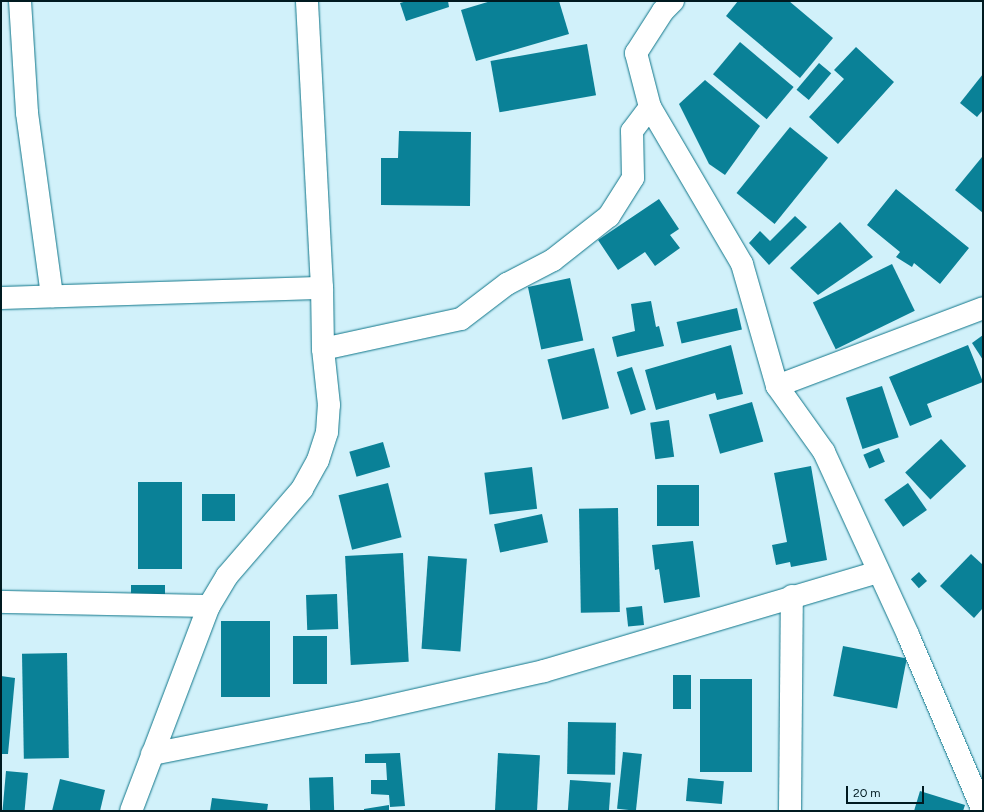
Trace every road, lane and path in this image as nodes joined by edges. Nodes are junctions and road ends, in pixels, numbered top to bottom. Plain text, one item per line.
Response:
1 (17, 1) edge
2 (307, 1) edge
3 (673, 1) edge
4 (650, 107) junction
5 (322, 288) junction
6 (52, 296) junction
7 (1, 298) edge
8 (983, 308) edge
9 (323, 349) junction
10 (777, 386) junction
11 (878, 572) junction
12 (792, 596) junction
13 (1, 602) edge
14 (209, 606) junction
15 (152, 754) junction
16 (982, 805) edge
17 (131, 811) edge
18 (790, 811) edge

1 - 6 street
2 - 5 street
3 - 4 street
4 - 9 street
4 - 10 street
5 - 6 street
5 - 9 street
6 - 7 street
8 - 10 street
9 - 14 street
10 - 11 street
11 - 12 street
11 - 16 street
12 - 15 street
12 - 18 street
13 - 14 street
14 - 15 street
15 - 17 street

